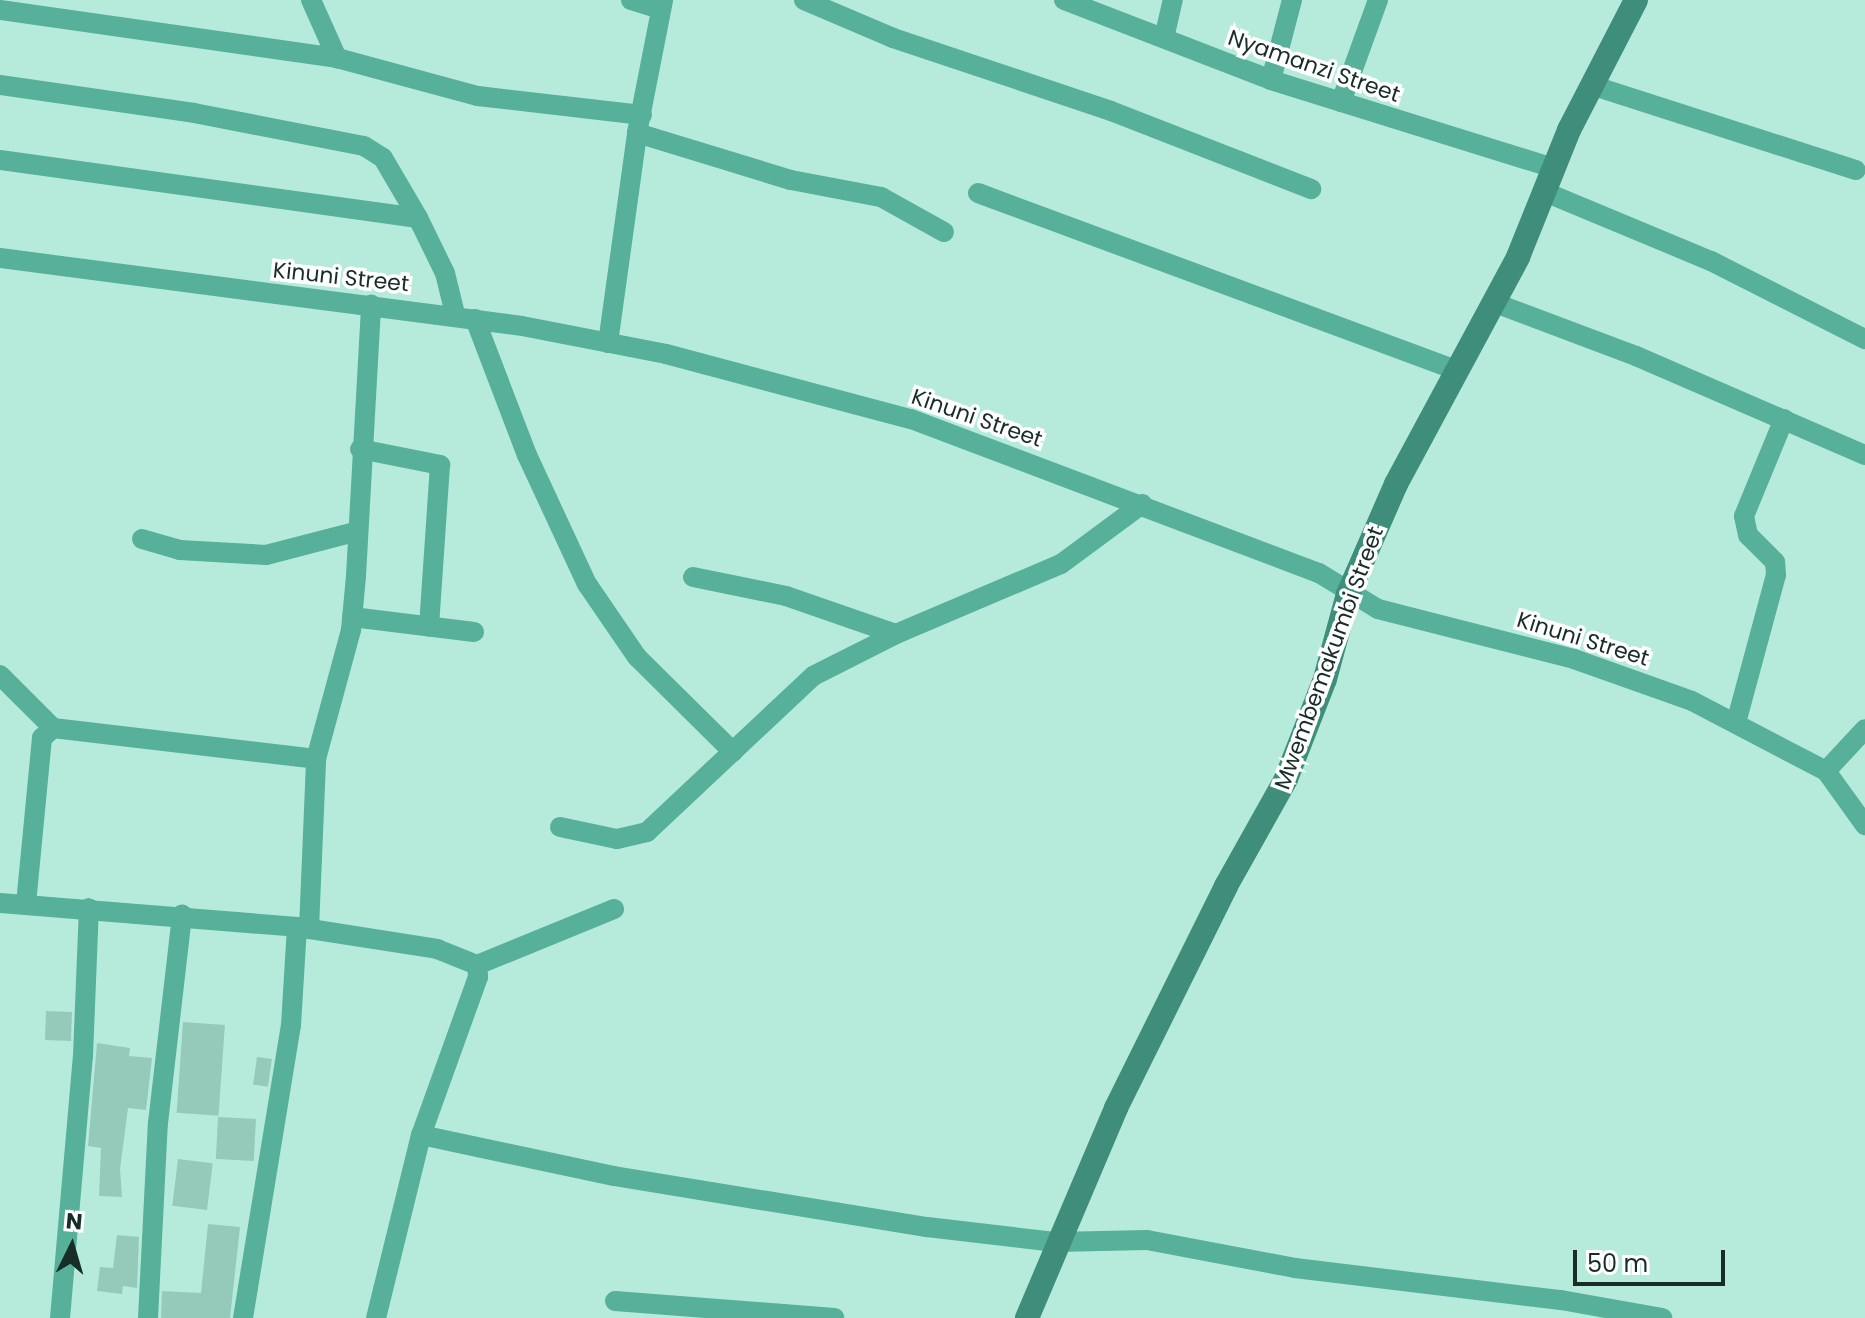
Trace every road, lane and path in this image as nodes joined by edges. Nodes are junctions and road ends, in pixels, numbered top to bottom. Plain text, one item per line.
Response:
1 (311, 0) edge
2 (631, 0) edge
3 (804, 0) edge
4 (1064, 0) edge
5 (1173, 0) edge
6 (1292, 0) edge
7 (1378, 0) edge
8 (1636, 0) edge
9 (662, 4) edge
10 (1093, 5) edge
11 (0, 10) edge
12 (1164, 38) junction
13 (337, 58) junction
14 (1271, 80) junction
15 (0, 85) edge
16 (1591, 85) junction
17 (1341, 102) junction
18 (639, 124) junction
19 (0, 160) edge
20 (1553, 168) junction
21 (1856, 170) dead end
22 (1311, 189) dead end
23 (1545, 192) junction
24 (978, 193) dead end
25 (418, 218) junction
26 (944, 232) dead end
27 (0, 258) edge
28 (1495, 303) junction
29 (371, 304) junction
30 (465, 316) junction
31 (1865, 339) edge
32 (608, 343) junction
33 (1456, 370) junction
34 (1784, 419) junction
35 (360, 449) junction
36 (1865, 455) edge
37 (1142, 504) junction
38 (358, 531) junction
39 (142, 539) dead end
40 (693, 577) dead end
41 (1348, 594) junction
42 (352, 617) junction
43 (429, 627) junction
44 (474, 632) dead end
45 (896, 634) junction
46 (0, 675) edge
47 (1736, 723) junction
48 (53, 728) junction
49 (1865, 729) edge
50 (733, 752) junction
51 (316, 759) junction
52 (1826, 771) junction
53 (1865, 825) edge
54 (560, 827) dead end
55 (0, 903) edge
56 (26, 904) junction
57 (89, 908) junction
58 (614, 909) dead end
59 (182, 914) junction
60 (303, 928) junction
61 (477, 965) junction
62 (421, 1135) junction
63 (1055, 1242) junction
64 (615, 1301) dead end
65 (60, 1318) edge
66 (148, 1318) edge
67 (243, 1318) edge
68 (376, 1318) edge
69 (834, 1318) edge
70 (1027, 1318) edge
71 (1662, 1318) edge

1 - 13 street
2 - 9 street
3 - 22 street
4 - 10 street, Nyamanzi Street
5 - 12 street
6 - 14 street
7 - 17 street
8 - 16 street, Mwembemakumbi Street
9 - 18 street
10 - 12 street, Nyamanzi Street
11 - 13 street
12 - 14 street, Nyamanzi Street
13 - 18 street
14 - 17 street, Nyamanzi Street
15 - 25 street
16 - 20 street, Mwembemakumbi Street
16 - 21 street
17 - 20 street, Nyamanzi Street
18 - 26 street
18 - 32 street
19 - 25 street
20 - 23 street, Mwembemakumbi Street
23 - 28 street, Mwembemakumbi Street
23 - 31 street
24 - 33 street
25 - 30 street
27 - 29 street, Kinuni Street
28 - 33 street, Mwembemakumbi Street
28 - 34 street
29 - 30 street, Kinuni Street
29 - 35 street
30 - 32 street, Kinuni Street
30 - 50 street
32 - 37 street, Kinuni Street
33 - 41 street, Mwembemakumbi Street
34 - 36 street
34 - 47 street
35 - 38 street
35 - 43 street
37 - 41 street, Kinuni Street
37 - 45 street
38 - 39 street
38 - 42 street
40 - 45 street
41 - 47 street, Kinuni Street
41 - 63 street, Mwembemakumbi Street
42 - 43 street
42 - 51 street
43 - 44 street
45 - 50 street
46 - 48 street
47 - 52 street, Kinuni Street
48 - 51 street
48 - 56 street
49 - 52 street
50 - 54 street
51 - 60 street
52 - 53 street, Kinuni Street
55 - 56 street
56 - 57 street
57 - 59 street
57 - 65 street
58 - 61 street
59 - 60 street
59 - 66 street
60 - 61 street
60 - 67 street
61 - 62 street
62 - 63 street
62 - 68 street
63 - 70 street, Mwembemakumbi Street
63 - 71 street
64 - 69 street

